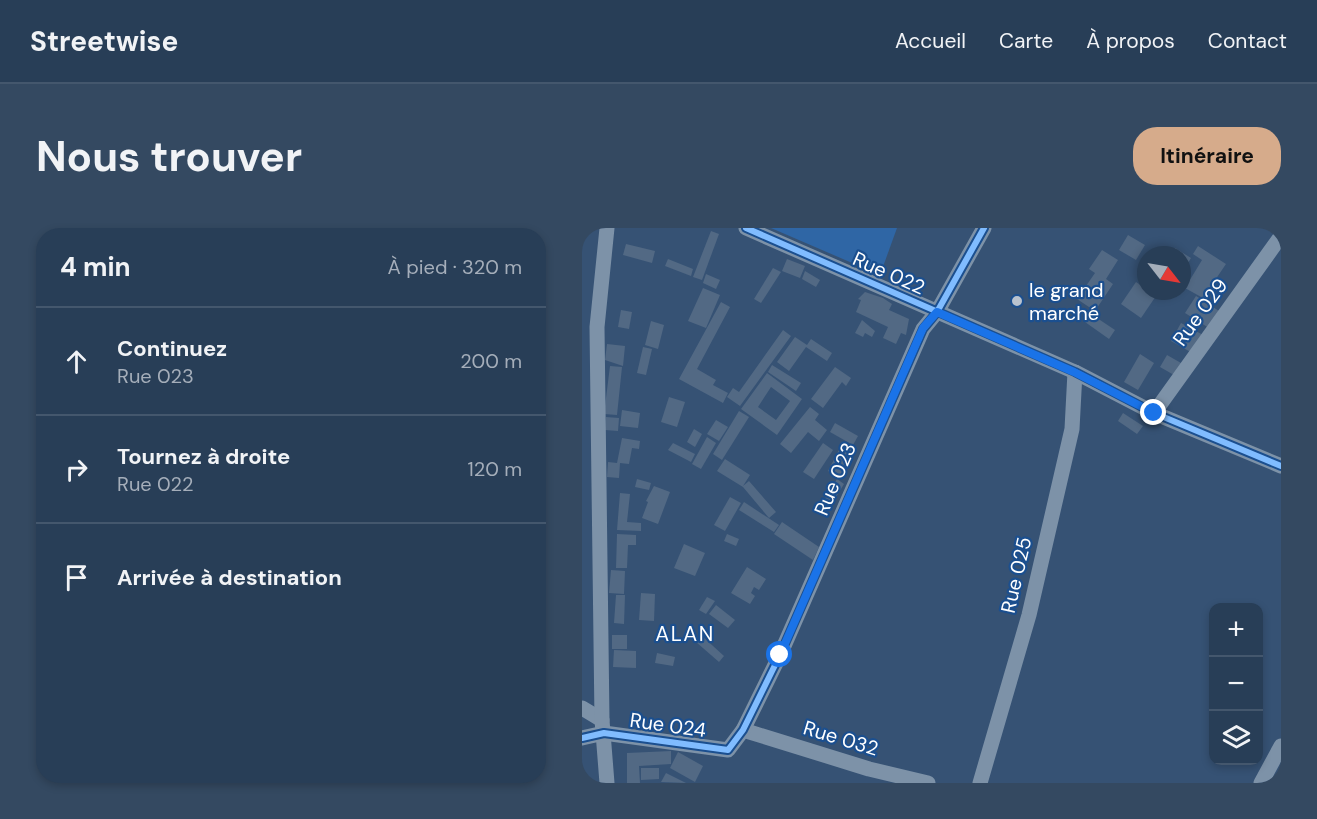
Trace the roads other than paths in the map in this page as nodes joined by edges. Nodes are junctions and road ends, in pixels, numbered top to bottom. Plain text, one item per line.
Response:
1 (607, 228) edge
2 (746, 228) edge
3 (984, 228) edge
4 (1281, 236) edge
5 (937, 312) junction
6 (1074, 372) junction
7 (1154, 413) junction
8 (1281, 466) edge
9 (582, 708) edge
10 (603, 726) junction
11 (743, 730) junction
12 (582, 738) edge
13 (1281, 746) edge
14 (728, 750) joint
15 (607, 783) edge
16 (928, 783) edge
17 (980, 783) edge
18 (1260, 783) edge

1 - 10 street
2 - 5 street, Rue 022
3 - 5 street, Rue 023
4 - 7 street, Rue 029
5 - 6 street, Rue 022
5 - 11 street, Rue 023
6 - 7 street, Rue 022
6 - 17 street, Rue 025
7 - 8 street, Rue 022
9 - 10 street
10 - 12 street
10 - 14 street, Rue 024
10 - 15 street
11 - 14 street, Rue 023
11 - 16 street, Rue 032
13 - 18 street

